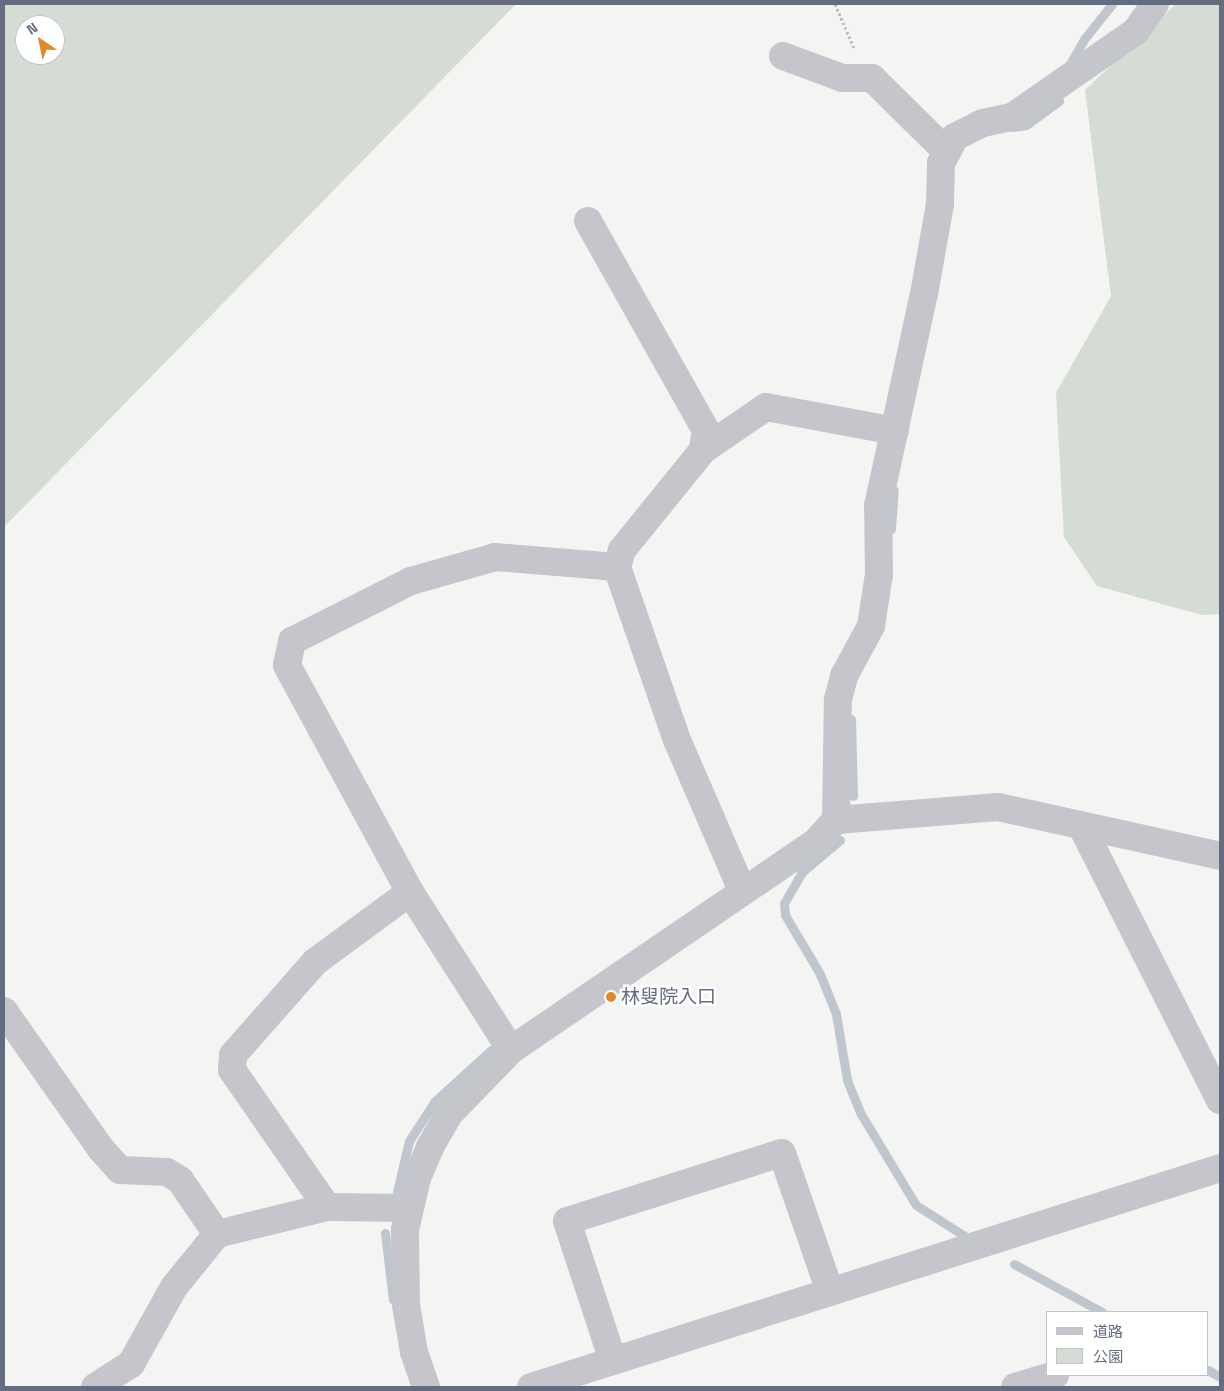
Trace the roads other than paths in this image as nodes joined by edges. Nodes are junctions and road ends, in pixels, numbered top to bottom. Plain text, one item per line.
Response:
1 (1155, 4) edge
2 (783, 56) dead end
3 (947, 152) junction
4 (588, 221) dead end
5 (895, 431) junction
6 (704, 450) junction
7 (617, 567) junction
8 (836, 820) junction
9 (1082, 827) junction
10 (1220, 856) edge
11 (742, 890) junction
12 (410, 892) junction
13 (4, 1011) edge
14 (511, 1050) junction
15 (1220, 1100) edge
16 (1220, 1168) edge
17 (327, 1207) junction
18 (409, 1208) junction
19 (217, 1234) junction
20 (830, 1292) junction
21 (613, 1362) junction
22 (1052, 1376) edge
23 (95, 1387) edge
24 (426, 1387) edge
25 (531, 1387) edge
26 (1015, 1387) edge

1 - 3 street
2 - 3 street
3 - 5 street
4 - 6 street
5 - 6 street
5 - 8 street
6 - 7 street
7 - 11 street
7 - 12 street
8 - 9 street
8 - 11 street
9 - 10 street
9 - 15 street
11 - 14 street
12 - 14 street
12 - 17 street
13 - 19 street
14 - 18 street
16 - 20 street
17 - 18 street
17 - 19 street
18 - 24 street
19 - 23 street
20 - 21 street
20 - 21 street
21 - 25 street
22 - 26 street

